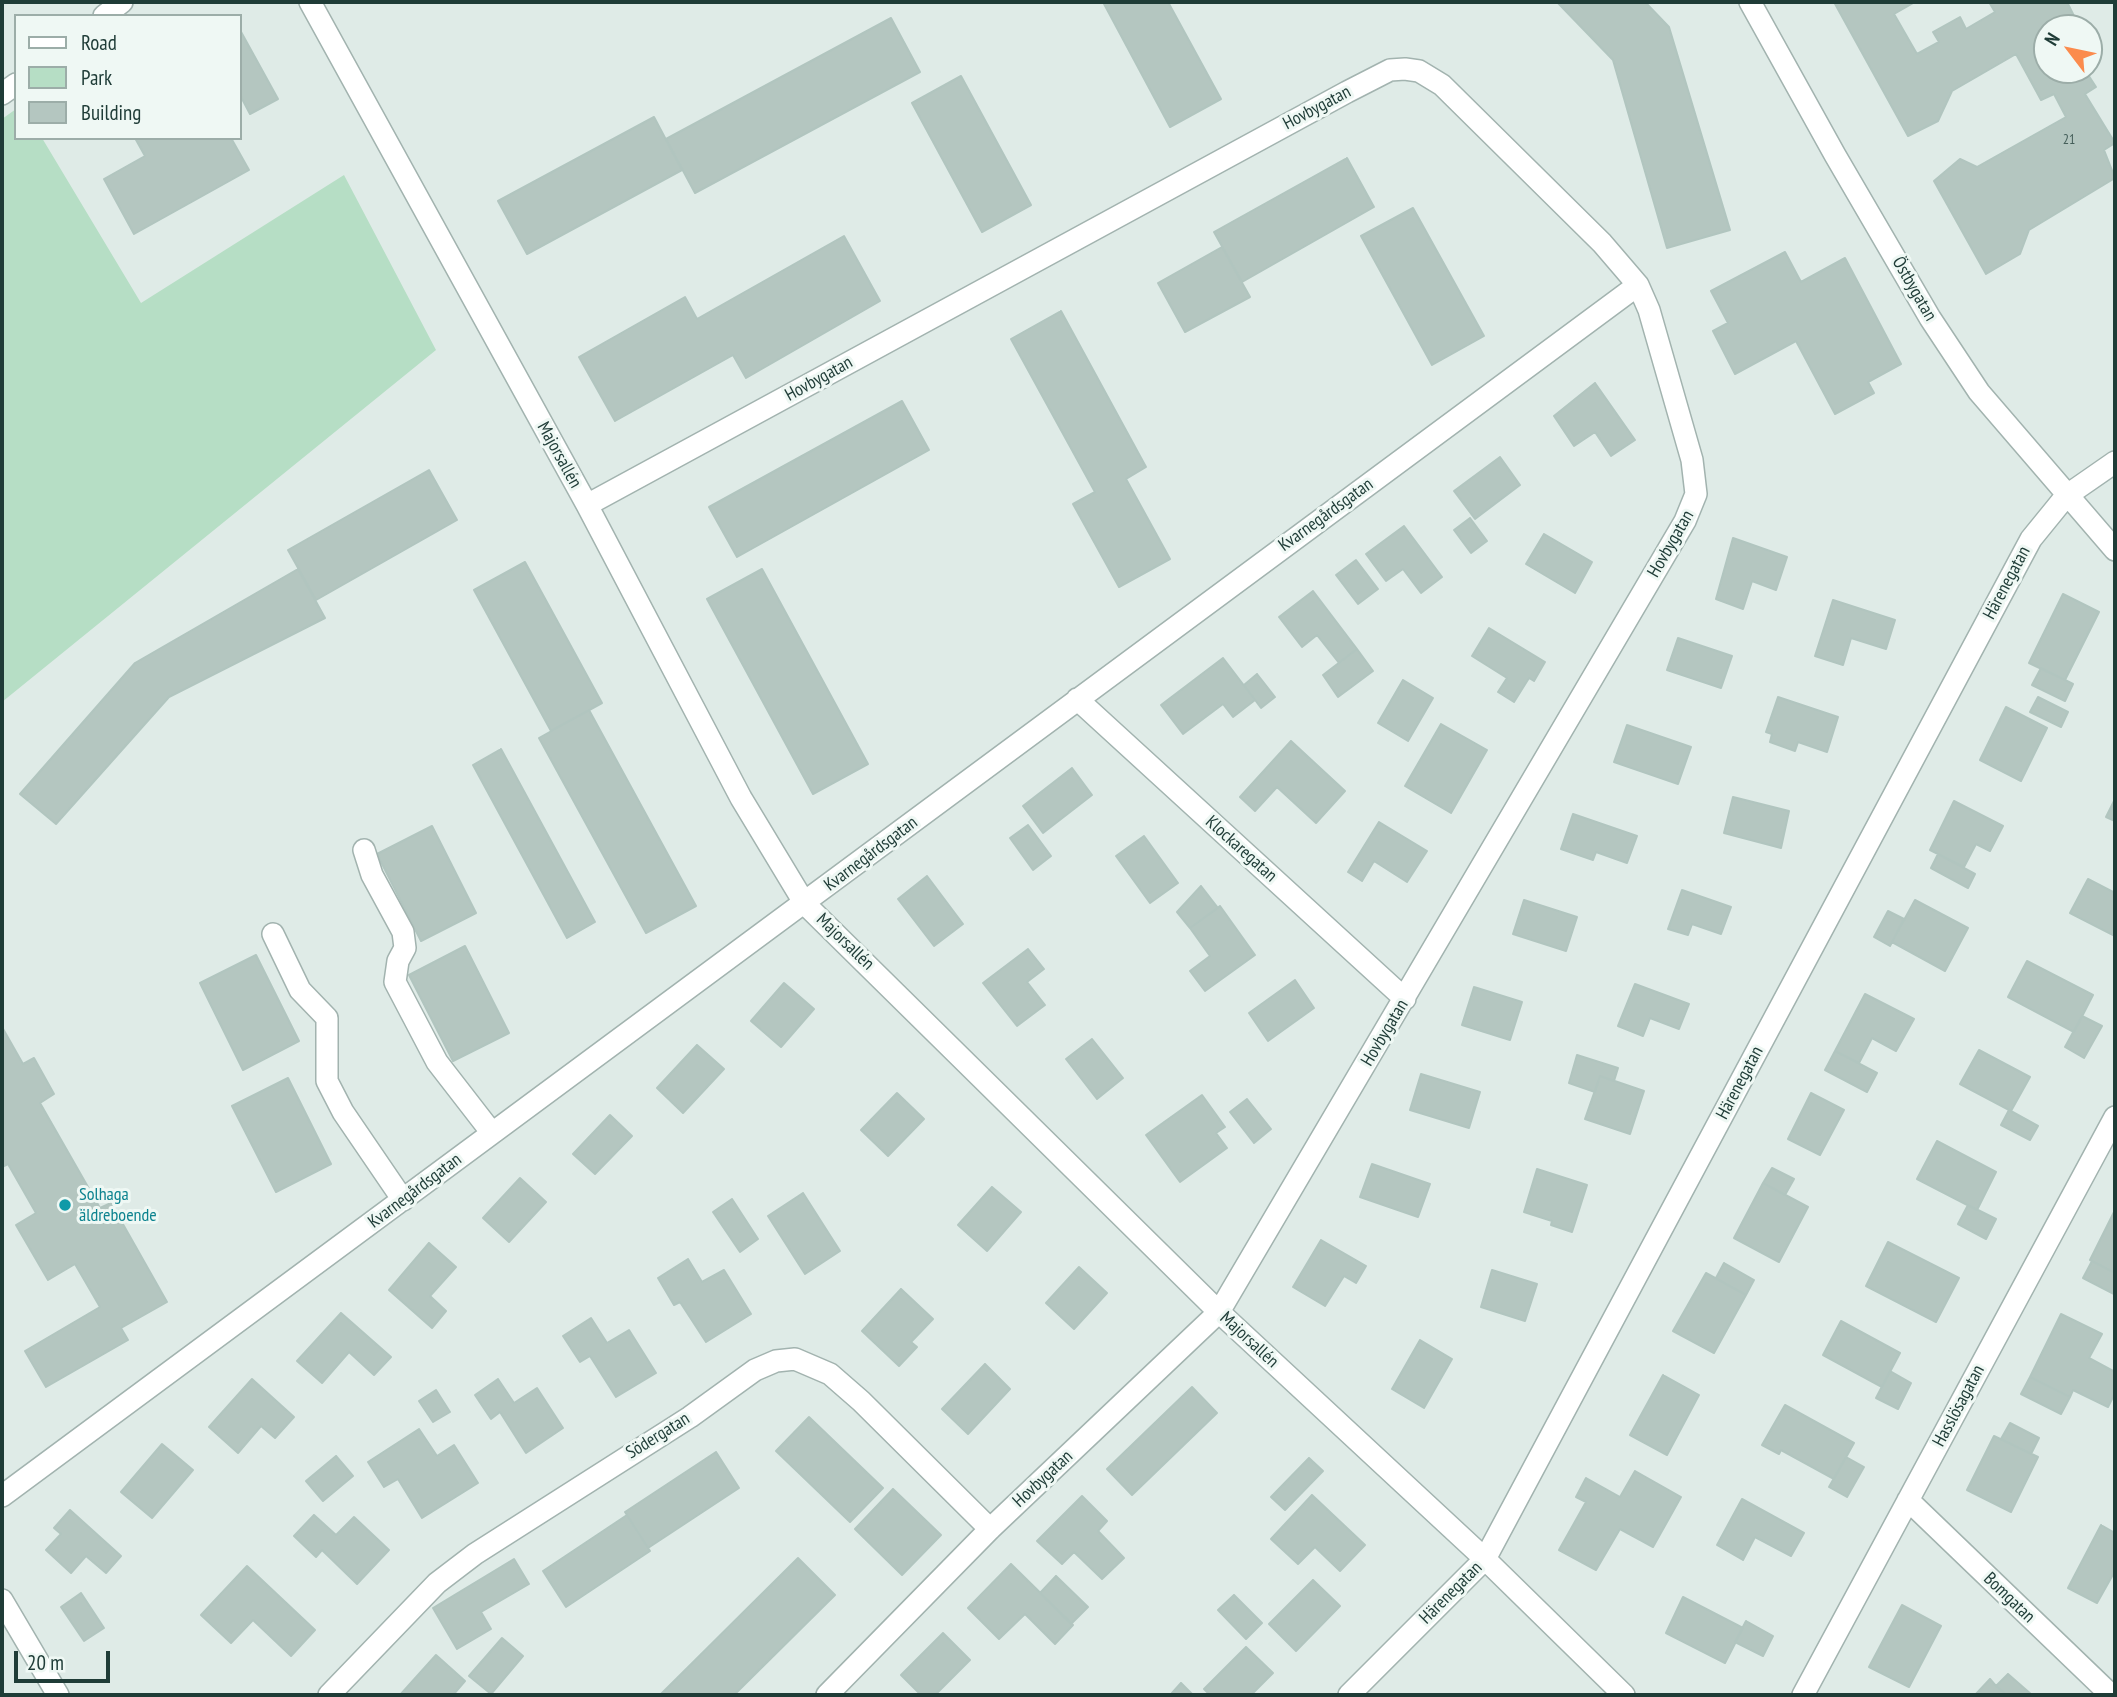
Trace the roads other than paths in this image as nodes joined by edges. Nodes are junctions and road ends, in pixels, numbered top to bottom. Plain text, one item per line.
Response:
1 (122, 2) edge
2 (310, 2) edge
3 (1750, 2) edge
4 (107, 14) edge
5 (1638, 285) junction
6 (2115, 462) edge
7 (2066, 496) junction
8 (587, 505) junction
9 (2115, 550) edge
10 (1077, 699) junction
11 (363, 850) dead end
12 (805, 904) junction
13 (273, 934) dead end
14 (1405, 999) junction
15 (2115, 1117) edge
16 (492, 1133) junction
17 (403, 1200) junction
18 (1219, 1312) junction
19 (2, 1496) edge
20 (1908, 1500) junction
21 (990, 1530) junction
22 (1485, 1559) junction
23 (2, 1600) edge
24 (58, 1695) edge
25 (329, 1695) edge
26 (827, 1695) edge
27 (1349, 1695) edge
28 (1624, 1695) edge
29 (1803, 1695) edge
30 (2111, 1695) edge

1 - 4 street
2 - 8 street, Majorsallén
3 - 7 street, Östbygatan
5 - 8 street, Hovbygatan
5 - 10 street, Kvarnegårdsgatan
5 - 14 street, Hovbygatan
6 - 7 street, Härenegatan
7 - 9 street, Östbygatan
7 - 22 street, Härenegatan
8 - 12 street, Majorsallén
10 - 12 street, Kvarnegårdsgatan
10 - 14 street, Klockaregatan
11 - 16 street
12 - 16 street, Kvarnegårdsgatan
12 - 18 street, Majorsallén
13 - 17 street
14 - 18 street, Hovbygatan
15 - 20 street, Hasslösagatan
16 - 17 street, Kvarnegårdsgatan
17 - 19 street, Kvarnegårdsgatan
18 - 21 street, Hovbygatan
18 - 22 street, Majorsallén
20 - 29 street, Hasslösagatan
20 - 30 street, Bomgatan
21 - 25 street, Södergatan
21 - 26 street, Hovbygatan
22 - 27 street, Härenegatan
22 - 28 street, Majorsallén
23 - 24 street

